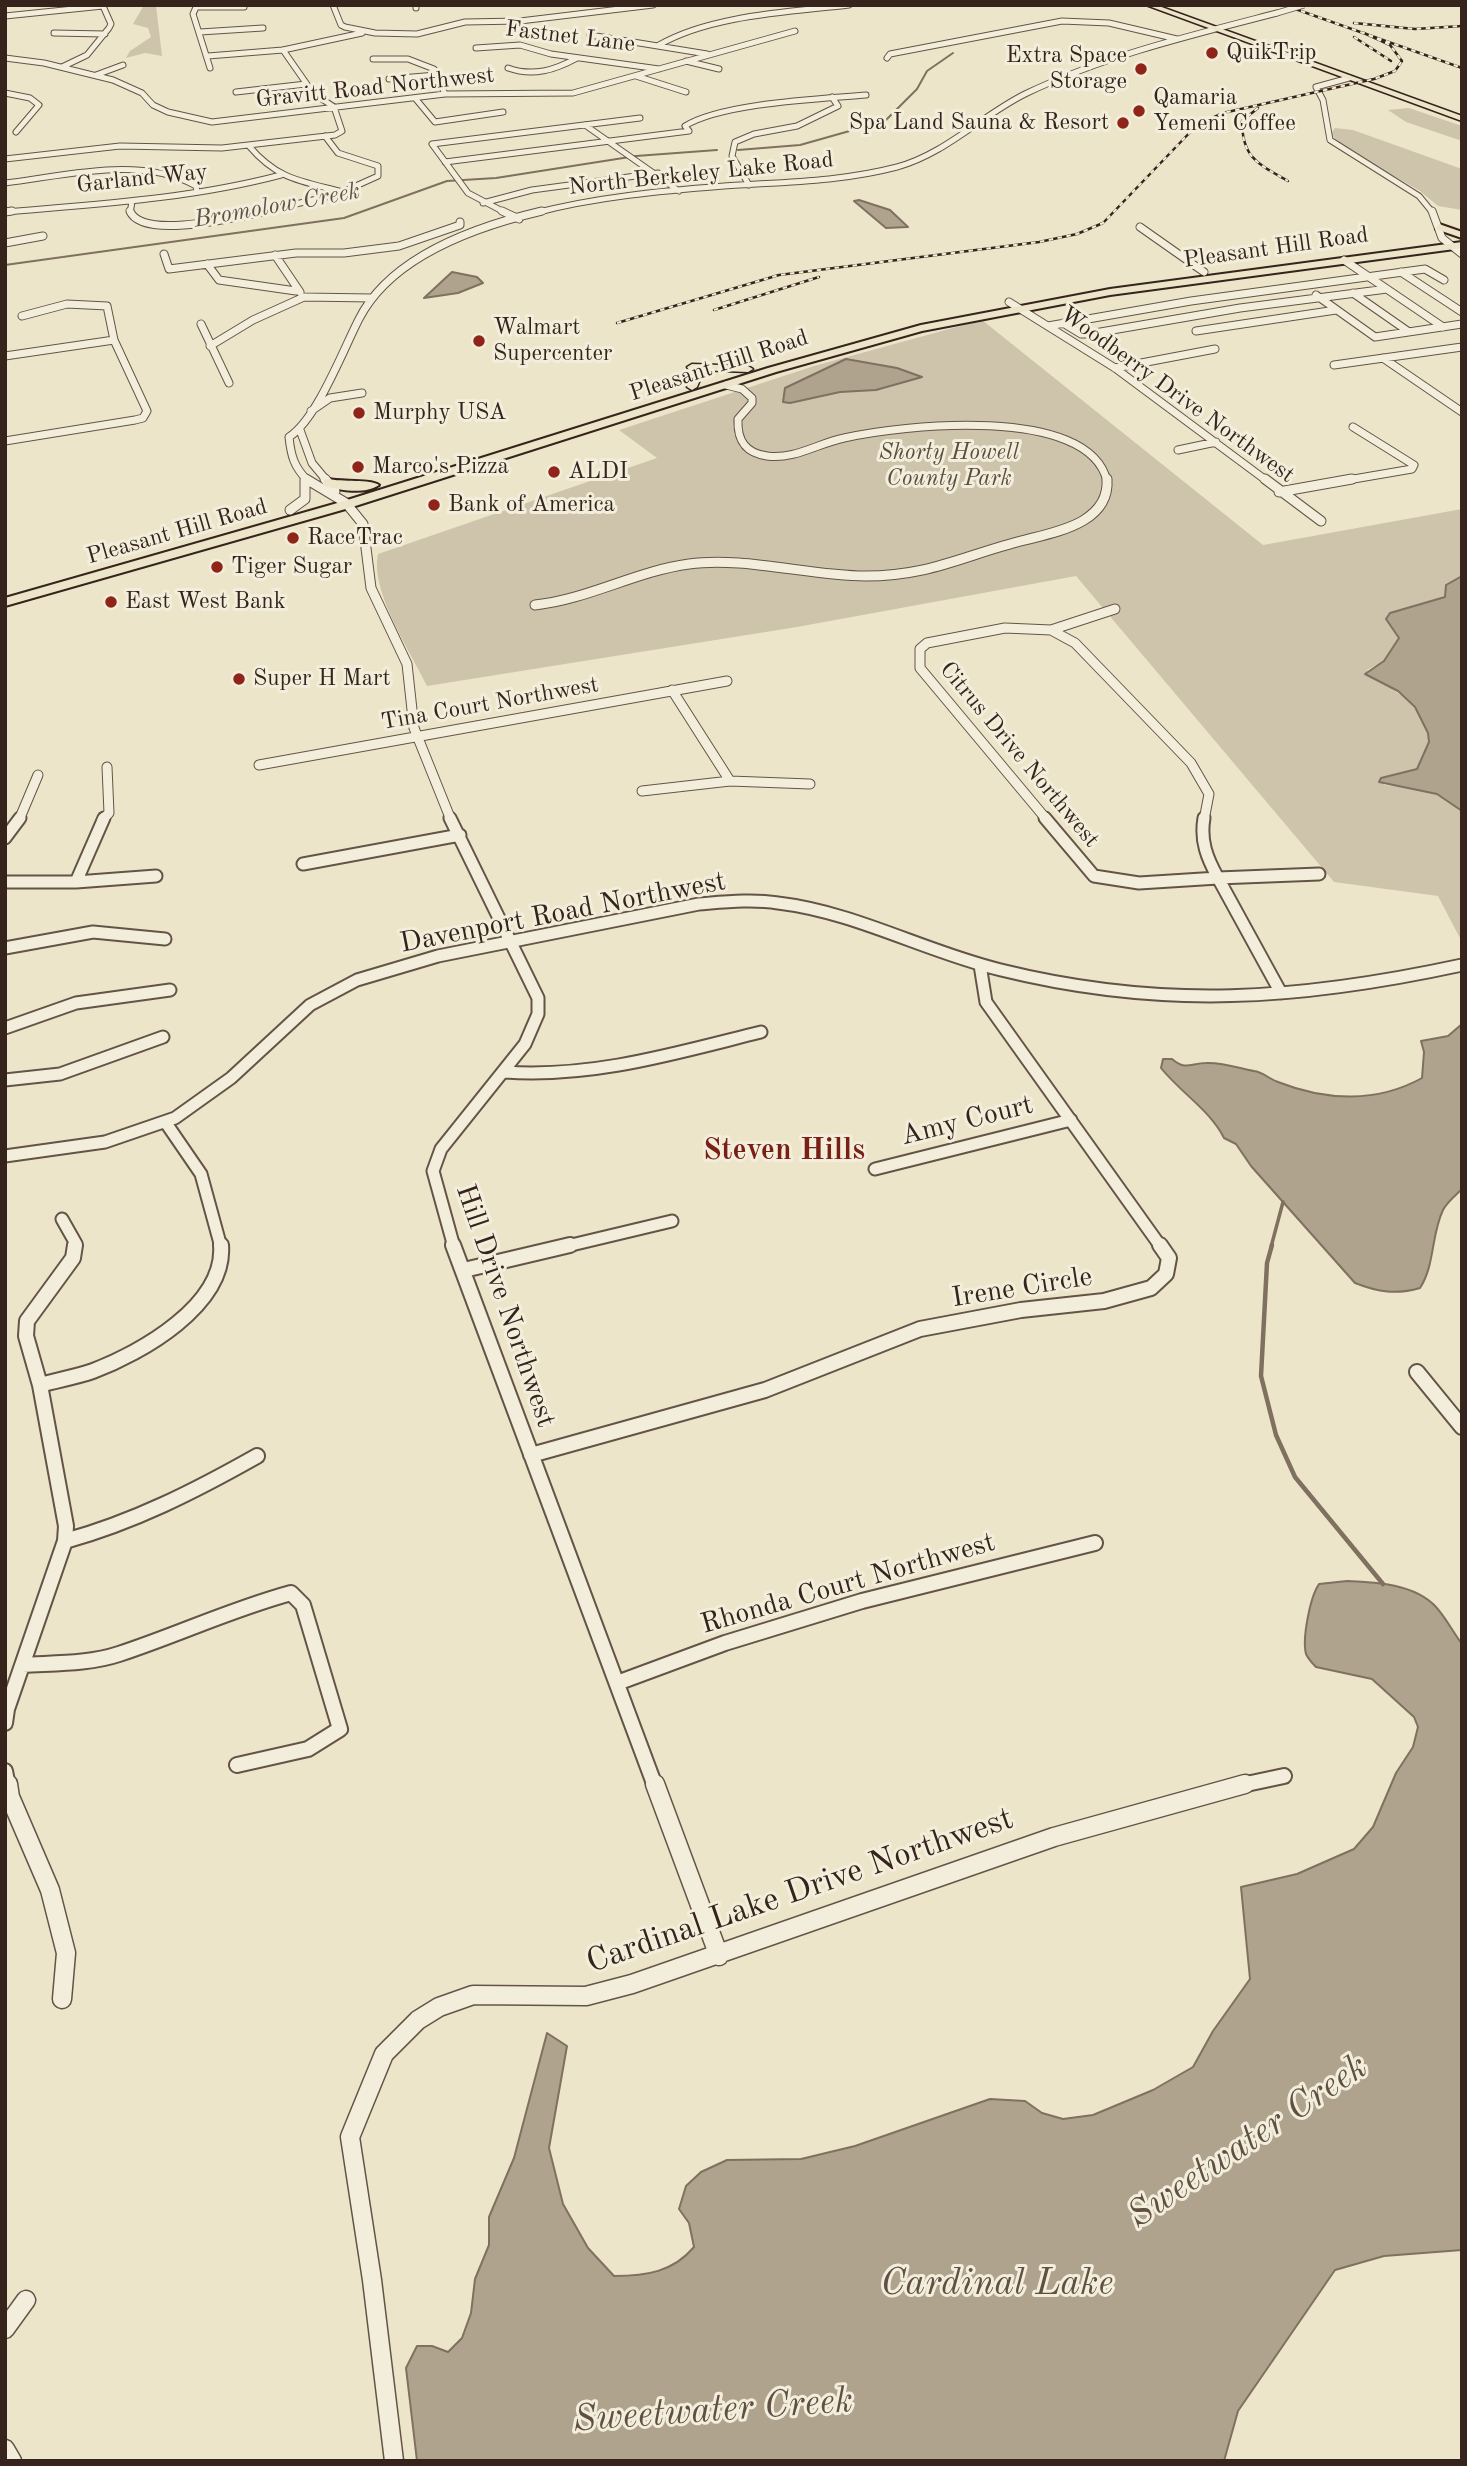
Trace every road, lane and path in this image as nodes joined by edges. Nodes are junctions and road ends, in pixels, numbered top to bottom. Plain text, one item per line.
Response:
1 (333, 5) edge
2 (653, 5) edge
3 (849, 5) edge
4 (1149, 5) edge
5 (1304, 5) edge
6 (197, 6) edge
7 (244, 7) edge
8 (5, 16) edge
9 (1196, 22) junction
10 (1237, 24) junction
11 (676, 26) dead end
12 (263, 27) dead end
13 (1215, 29) junction
14 (795, 31) dead end
15 (200, 32) junction
16 (366, 32) junction
17 (692, 32) junction
18 (54, 33) dead end
19 (105, 33) junction
20 (590, 35) dead end
21 (1163, 36) junction
22 (1191, 36) junction
23 (1236, 37) junction
24 (1178, 40) junction
25 (659, 45) junction
26 (475, 48) dead end
27 (283, 50) junction
28 (707, 54) junction
29 (208, 56) junction
30 (5, 58) edge
31 (373, 58) dead end
32 (577, 58) junction
33 (887, 58) dead end
34 (686, 61) junction
35 (123, 65) dead end
36 (62, 67) junction
37 (210, 68) dead end
38 (508, 68) dead end
39 (660, 69) junction
40 (719, 69) dead end
41 (96, 75) junction
42 (436, 75) junction
43 (635, 76) junction
44 (1349, 78) junction
45 (389, 79) dead end
46 (306, 84) junction
47 (236, 92) dead end
48 (686, 92) dead end
49 (5, 93) edge
50 (573, 93) junction
51 (445, 94) junction
52 (866, 95) dead end
53 (832, 97) junction
54 (415, 98) junction
55 (580, 98) dead end
56 (334, 107) junction
57 (503, 112) dead end
58 (640, 118) dead end
59 (1462, 119) edge
60 (585, 125) junction
61 (16, 132) dead end
62 (325, 136) junction
63 (602, 141) junction
64 (249, 146) junction
65 (5, 159) edge
66 (445, 162) junction
67 (281, 175) junction
68 (663, 179) junction
69 (5, 183) edge
70 (749, 185) junction
71 (679, 191) junction
72 (197, 192) junction
73 (343, 192) junction
74 (671, 192) junction
75 (132, 202) junction
76 (483, 203) junction
77 (5, 212) edge
78 (519, 219) junction
79 (460, 222) dead end
80 (1140, 227) dead end
81 (1439, 227) junction
82 (43, 236) dead end
83 (1462, 237) edge
84 (5, 243) edge
85 (1455, 244) edge
86 (164, 254) dead end
87 (1462, 254) edge
88 (275, 255) junction
89 (1344, 260) junction
90 (208, 264) junction
91 (1204, 272) junction
92 (1401, 272) junction
93 (1368, 276) junction
94 (1444, 280) dead end
95 (1301, 285) junction
96 (1387, 289) junction
97 (1353, 293) junction
98 (301, 294) junction
99 (332, 295) junction
100 (320, 297) junction
101 (373, 297) junction
102 (1319, 297) junction
103 (295, 302) junction
104 (1013, 305) junction
105 (1336, 310) junction
106 (1462, 312) edge
107 (22, 316) dead end
108 (1178, 318) junction
109 (1063, 323) junction
110 (201, 324) dead end
111 (1462, 324) edge
112 (1048, 326) junction
113 (1443, 327) junction
114 (1196, 331) junction
115 (1409, 332) junction
116 (1206, 337) dead end
117 (114, 340) junction
118 (211, 346) junction
119 (1462, 347) edge
120 (1215, 349) dead end
121 (5, 356) edge
122 (1383, 358) junction
123 (1334, 365) dead end
124 (1115, 368) junction
125 (748, 369) junction
126 (334, 372) junction
127 (229, 383) dead end
128 (726, 385) junction
129 (692, 387) junction
130 (310, 412) junction
131 (1462, 412) edge
132 (1353, 427) dead end
133 (300, 430) junction
134 (5, 441) edge
135 (1216, 442) junction
136 (1178, 450) dead end
137 (305, 480) junction
138 (328, 483) junction
139 (373, 485) junction
140 (1279, 492) junction
141 (340, 501) junction
142 (290, 510) junction
143 (1321, 521) dead end
144 (5, 592) edge
145 (5, 602) edge
146 (535, 605) dead end
147 (1115, 609) dead end
148 (1051, 629) junction
149 (727, 681) dead end
150 (672, 690) junction
151 (417, 737) junction
152 (259, 765) dead end
153 (107, 767) dead end
154 (38, 775) dead end
155 (730, 781) junction
156 (810, 784) dead end
157 (642, 791) dead end
158 (460, 835) junction
159 (5, 838) edge
160 (303, 864) dead end
161 (1318, 874) dead end
162 (156, 876) dead end
163 (1216, 877) junction
164 (5, 882) edge
165 (76, 883) junction
166 (165, 939) dead end
167 (511, 942) junction
168 (5, 948) edge
169 (980, 965) junction
170 (1462, 965) edge
171 (170, 990) dead end
172 (1281, 993) junction
173 (5, 1028) edge
174 (761, 1032) dead end
175 (163, 1037) dead end
176 (505, 1072) junction
177 (5, 1080) edge
178 (1071, 1121) junction
179 (166, 1123) junction
180 (5, 1156) edge
181 (875, 1169) dead end
182 (62, 1219) dead end
183 (672, 1221) dead end
184 (464, 1270) junction
185 (1417, 1372) dead end
186 (40, 1385) junction
187 (1459, 1419) edge
188 (531, 1455) junction
189 (257, 1456) dead end
190 (65, 1541) junction
191 (1095, 1543) dead end
192 (23, 1665) junction
193 (617, 1683) junction
194 (5, 1723) edge
195 (237, 1765) dead end
196 (5, 1770) edge
197 (1284, 1776) dead end
198 (719, 1956) junction
199 (62, 1999) dead end
200 (26, 2300) dead end
201 (5, 2329) edge
202 (5, 2449) edge
203 (12, 2461) edge
204 (394, 2461) edge

1 - 16 street
2 - 16 street
3 - 17 street
4 - 9 main road
5 - 10 street, North Berkeley Lake Road, bridge
6 - 7 street
6 - 15 street
8 - 19 street
9 - 10 main road
9 - 13 main road
10 - 13 street, North Berkeley Lake Road
10 - 23 main road
11 - 17 street
12 - 15 street
13 - 22 street, North Berkeley Lake Road
13 - 23 main road
14 - 28 street, Gravitt Road Northwest
15 - 29 street
16 - 27 street
17 - 25 street
18 - 19 street
19 - 36 street
20 - 25 street
21 - 22 street
21 - 24 street
21 - 33 street
22 - 24 street, North Berkeley Lake Road
23 - 44 main road
24 - 70 street, North Berkeley Lake Road
25 - 28 street
26 - 32 street, Fastnet Lane
27 - 29 street
27 - 46 street
28 - 34 street, Gravitt Road Northwest
29 - 37 street
30 - 36 street, Gravitt Road Northwest
31 - 42 street
32 - 38 street
32 - 39 street, Fastnet Lane
34 - 39 street, Gravitt Road Northwest
34 - 40 street
35 - 41 street
36 - 41 street, Gravitt Road Northwest
39 - 43 street, Gravitt Road Northwest
41 - 56 street, Gravitt Road Northwest
42 - 45 street
42 - 51 street
43 - 48 street
43 - 50 street, Gravitt Road Northwest
44 - 59 main road
44 - 81 street
46 - 47 street
46 - 56 street
49 - 61 street
50 - 51 street, Gravitt Road Northwest
50 - 55 street
51 - 54 street, Gravitt Road Northwest
52 - 53 street
53 - 63 street
53 - 70 street
54 - 56 street, Gravitt Road Northwest
54 - 57 street
56 - 62 street
58 - 60 street
60 - 63 street
60 - 66 street
62 - 64 street
62 - 73 street
63 - 66 street
63 - 68 street
64 - 65 street
64 - 67 street
66 - 76 street
67 - 72 street, Garland Way
67 - 73 street
68 - 71 street
68 - 74 street
68 - 76 street
69 - 72 street
70 - 71 street, North Berkeley Lake Road
71 - 74 street, North Berkeley Lake Road
72 - 75 street, Garland Way
73 - 75 street
74 - 78 street, North Berkeley Lake Road
75 - 77 street, Garland Way
76 - 78 street
78 - 101 street, North Berkeley Lake Road
79 - 88 street
80 - 91 street
81 - 83 highway
81 - 85 street
82 - 84 street
83 - 85 highway, Pleasant Hill Road
85 - 87 street
85 - 89 highway, Pleasant Hill Road
85 - 91 highway, Pleasant Hill Road
86 - 90 street
88 - 90 street
88 - 98 street
89 - 93 street
89 - 104 highway, Pleasant Hill Road
90 - 98 street
91 - 104 highway, Pleasant Hill Road
92 - 93 street
92 - 94 street
92 - 106 street
93 - 95 street
93 - 96 street
95 - 102 street
95 - 109 street
96 - 97 street
96 - 113 street
97 - 102 street
97 - 115 street
98 - 99 street
98 - 100 street
98 - 103 street
99 - 100 street
99 - 101 street
100 - 103 street
101 - 126 street, North Berkeley Lake Road
102 - 105 street
102 - 108 street
103 - 118 street
104 - 112 street, Woodberry Drive Northwest
104 - 125 highway, Pleasant Hill Road
104 - 128 highway, Pleasant Hill Road
105 - 114 street
105 - 115 street
107 - 117 street
108 - 109 street
108 - 114 street
109 - 112 street
110 - 118 street
111 - 113 street
112 - 124 street, Woodberry Drive Northwest
113 - 115 street
114 - 116 street
117 - 121 street
117 - 134 street
118 - 127 street
119 - 122 street
120 - 124 street
122 - 123 street
122 - 131 street
124 - 135 street, Woodberry Drive Northwest
125 - 129 highway, Pleasant Hill Road
125 - 129 main road
126 - 130 street, North Berkeley Lake Road
126 - 130 street
128 - 141 highway, Pleasant Hill Road
128 - 146 street
129 - 139 highway, Pleasant Hill Road
130 - 133 street, North Berkeley Lake Road
132 - 140 street
133 - 137 street, North Berkeley Lake Road
133 - 138 street
135 - 136 street
135 - 140 street, Woodberry Drive Northwest
137 - 141 street
137 - 142 street
138 - 139 highway
138 - 141 street
139 - 141 highway, Pleasant Hill Road
140 - 143 street, Woodberry Drive Northwest
141 - 142 highway, Pleasant Hill Road
141 - 145 highway, Pleasant Hill Road
141 - 151 street, Hill Drive Northwest
142 - 144 highway, Pleasant Hill Road
147 - 148 street
148 - 163 street
148 - 163 street, Citrus Drive Northwest
149 - 150 street, Tina Court Northwest
150 - 151 street, Tina Court Northwest
150 - 155 street
151 - 152 street, Tina Court Northwest
151 - 158 street, Hill Drive Northwest
153 - 165 street
154 - 159 street
155 - 156 street
155 - 157 street
158 - 160 street
158 - 167 street, Hill Drive Northwest
161 - 163 street
162 - 165 street
163 - 172 street
164 - 165 street
166 - 168 street
167 - 169 street, Davenport Road Northwest
167 - 176 street, Hill Drive Northwest
167 - 179 street, Davenport Road Northwest
169 - 172 street, Davenport Road Northwest
169 - 178 street, Irene Circle
170 - 172 street, Davenport Road Northwest
171 - 173 street
174 - 176 street
175 - 177 street
176 - 184 street, Hill Drive Northwest
178 - 181 street, Amy Court
178 - 188 street, Irene Circle
179 - 180 street, Davenport Road Northwest
179 - 186 street
182 - 186 street
183 - 184 street
184 - 188 street, Hill Drive Northwest
185 - 187 street
186 - 190 street
188 - 193 street, Hill Drive Northwest
189 - 190 street
190 - 192 street
191 - 193 street, Rhonda Court Northwest
192 - 194 street
192 - 195 street
193 - 198 street, Hill Drive Northwest
196 - 199 street
197 - 198 street, Cardinal Lake Drive Northwest
198 - 204 street, Cardinal Lake Drive Northwest
200 - 201 street
202 - 203 street

